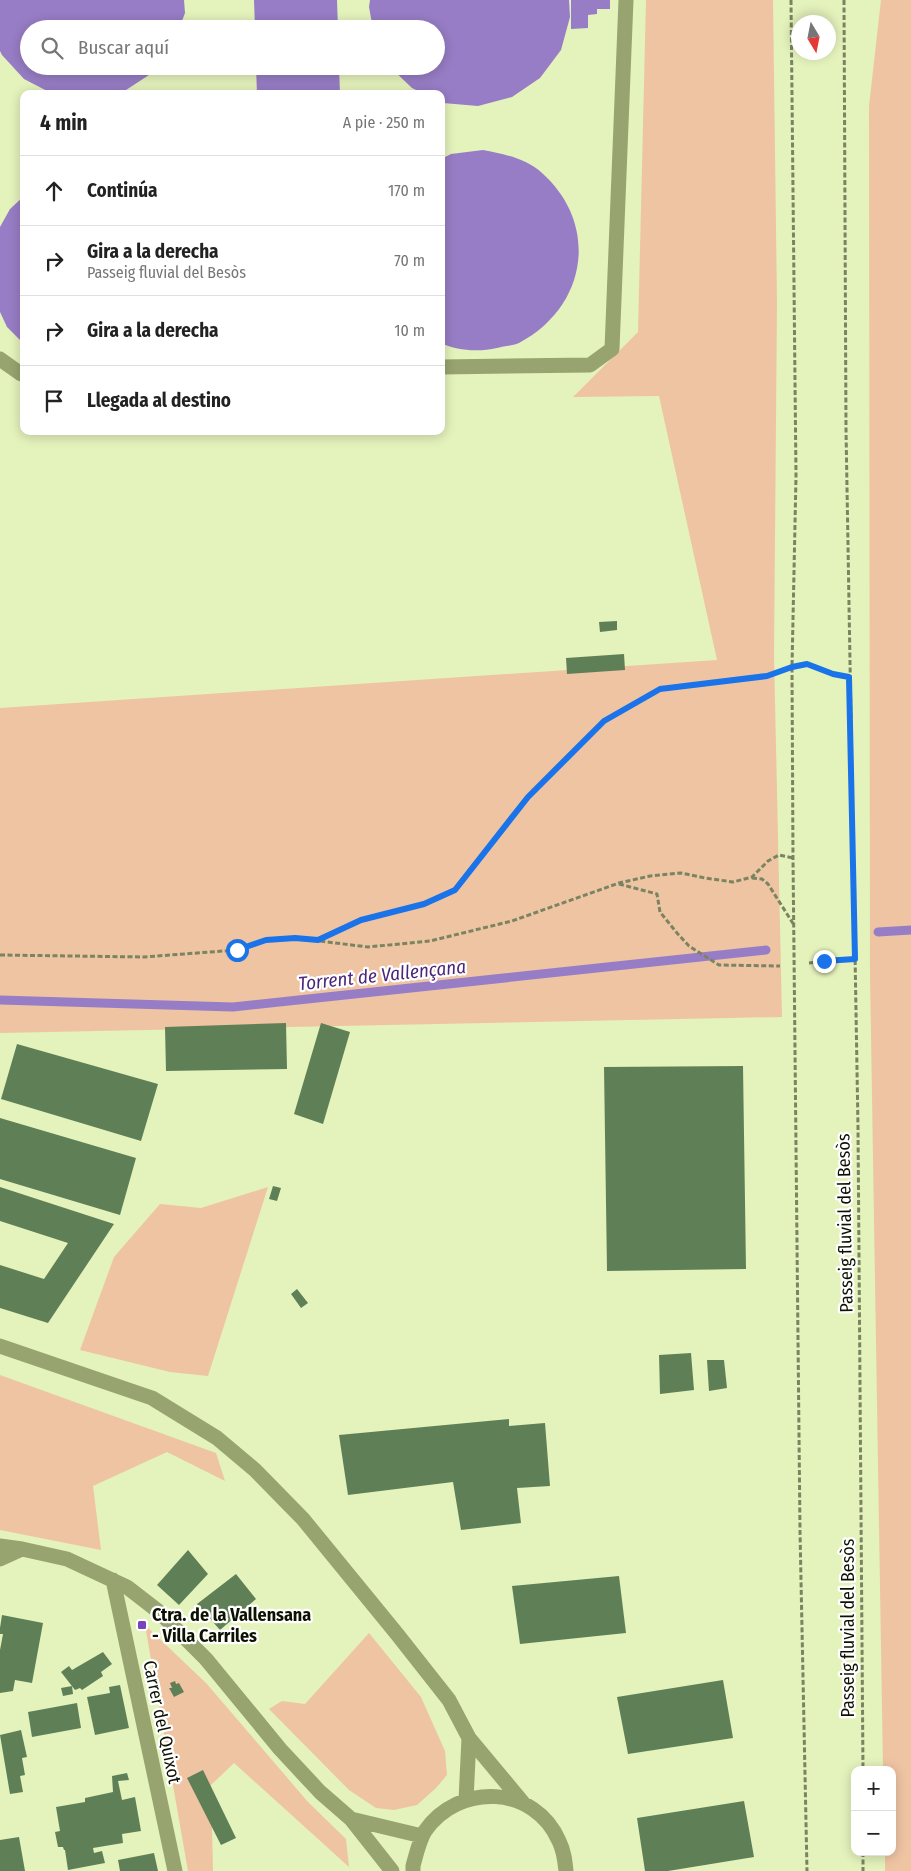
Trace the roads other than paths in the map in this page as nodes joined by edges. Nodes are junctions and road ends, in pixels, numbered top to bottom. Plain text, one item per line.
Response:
1 (626, 0) edge
2 (0, 359) edge
3 (445, 367) edge
4 (20, 373) edge
5 (0, 1346) edge
6 (0, 1546) edge
7 (22, 1549) junction
8 (0, 1559) edge
9 (113, 1580) junction
10 (469, 1738) junction
11 (466, 1800) junction
12 (524, 1804) junction
13 (351, 1819) junction
14 (422, 1836) junction
15 (175, 1871) edge
16 (392, 1871) edge
17 (413, 1871) edge
18 (566, 1871) edge

1 - 3 street
2 - 4 street
5 - 10 street
6 - 7 street
7 - 8 street
7 - 9 street
9 - 13 street
9 - 15 street, Carrer del Quixot
10 - 11 street
10 - 12 street
11 - 12 street
11 - 14 street
12 - 18 street
13 - 14 street
13 - 16 street
14 - 17 street

